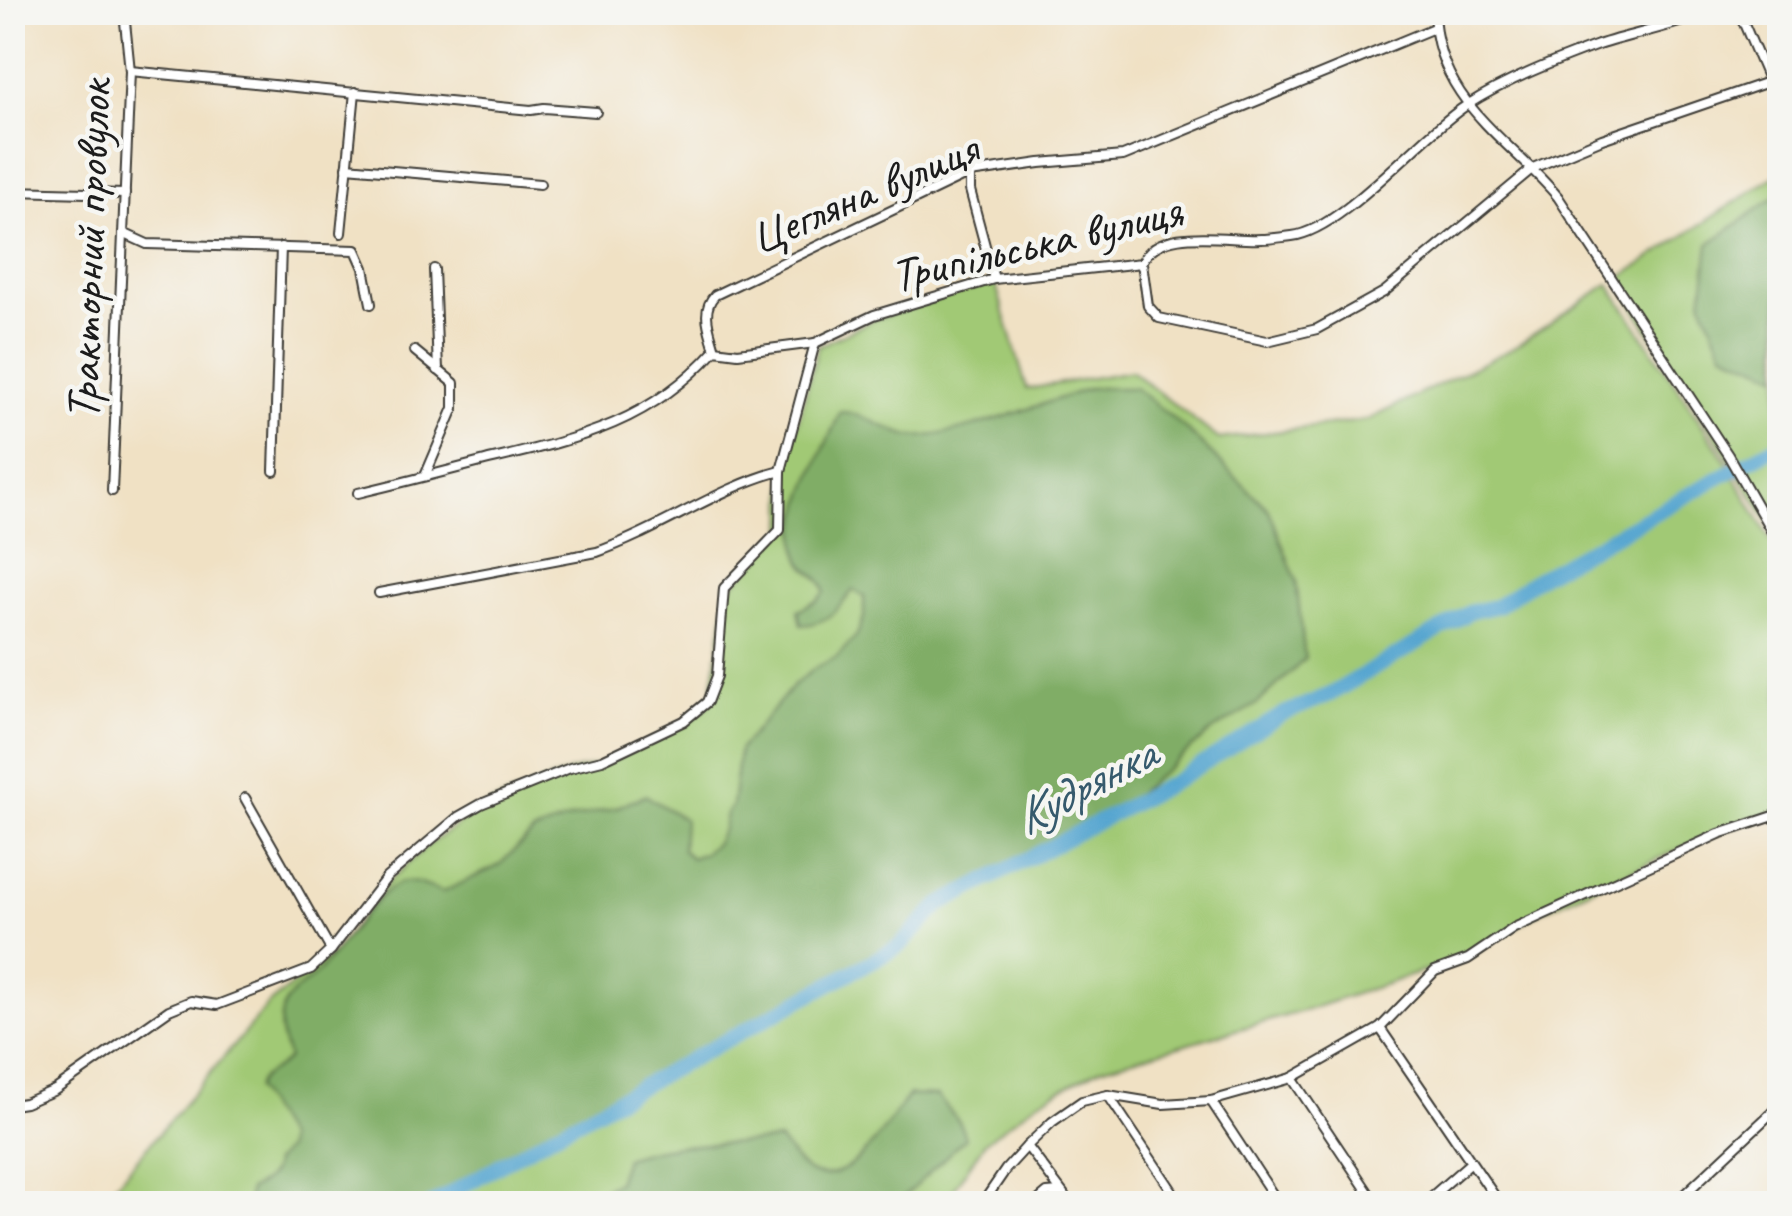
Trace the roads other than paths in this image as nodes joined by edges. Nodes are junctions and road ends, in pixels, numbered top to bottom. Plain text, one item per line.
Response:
1 (19, 12) edge
2 (124, 12) edge
3 (1434, 12) edge
4 (1708, 12) edge
5 (1738, 12) edge
6 (1434, 28) junction
7 (130, 72) junction
8 (1780, 78) edge
9 (1769, 82) junction
10 (355, 92) junction
11 (1466, 106) junction
12 (596, 112) dead end
13 (12, 126) edge
14 (347, 167) junction
15 (1534, 168) junction
16 (970, 173) junction
17 (540, 184) dead end
18 (12, 191) edge
19 (125, 194) junction
20 (123, 233) junction
21 (340, 233) dead end
22 (281, 247) junction
23 (1142, 263) junction
24 (434, 269) dead end
25 (994, 278) junction
26 (371, 304) dead end
27 (815, 344) junction
28 (715, 350) junction
29 (415, 352) dead end
30 (438, 370) junction
31 (274, 471) dead end
32 (781, 472) junction
33 (424, 476) junction
34 (112, 491) dead end
35 (358, 493) dead end
36 (1780, 546) edge
37 (379, 593) dead end
38 (245, 798) dead end
39 (1780, 814) edge
40 (331, 950) junction
41 (1380, 1028) junction
42 (1292, 1078) junction
43 (1108, 1095) junction
44 (1211, 1101) junction
45 (12, 1105) edge
46 (1780, 1105) edge
47 (1026, 1146) junction
48 (1470, 1163) junction
49 (1062, 1194) junction
50 (982, 1204) edge
51 (1034, 1204) edge
52 (1071, 1204) edge
53 (1182, 1204) edge
54 (1280, 1204) edge
55 (1376, 1204) edge
56 (1423, 1204) edge
57 (1500, 1204) edge
58 (1674, 1204) edge

1 - 13 street
2 - 7 street, Тракторний провулок
3 - 6 street
4 - 11 street, Трипільська вулиця
5 - 9 street
6 - 11 street
6 - 16 street, Цегляна вулиця
7 - 10 street
7 - 19 street, Тракторний провулок
8 - 9 street
9 - 15 street
10 - 12 street
10 - 14 street
11 - 15 street
11 - 23 street, Трипільська вулиця
14 - 17 street
14 - 21 street
15 - 23 street
15 - 36 street
16 - 25 street
16 - 28 street, Цегляна вулиця
18 - 19 street
19 - 20 street, Тракторний провулок
20 - 22 street
20 - 34 street, Тракторний провулок
22 - 26 street
22 - 31 street
23 - 25 street, Трипільська вулиця
24 - 30 street
25 - 27 street, Трипільська вулиця
27 - 28 street, Трипільська вулиця
27 - 32 street
28 - 33 street
29 - 30 street
30 - 33 street
32 - 37 street
32 - 40 street
33 - 35 street
38 - 40 street
39 - 41 street
40 - 45 street
41 - 42 street
41 - 48 street
42 - 44 street
42 - 55 street
43 - 44 street
43 - 47 street
43 - 53 street
44 - 54 street
46 - 58 street
47 - 49 street
47 - 50 street
48 - 56 street
48 - 57 street
49 - 51 street
49 - 52 street

